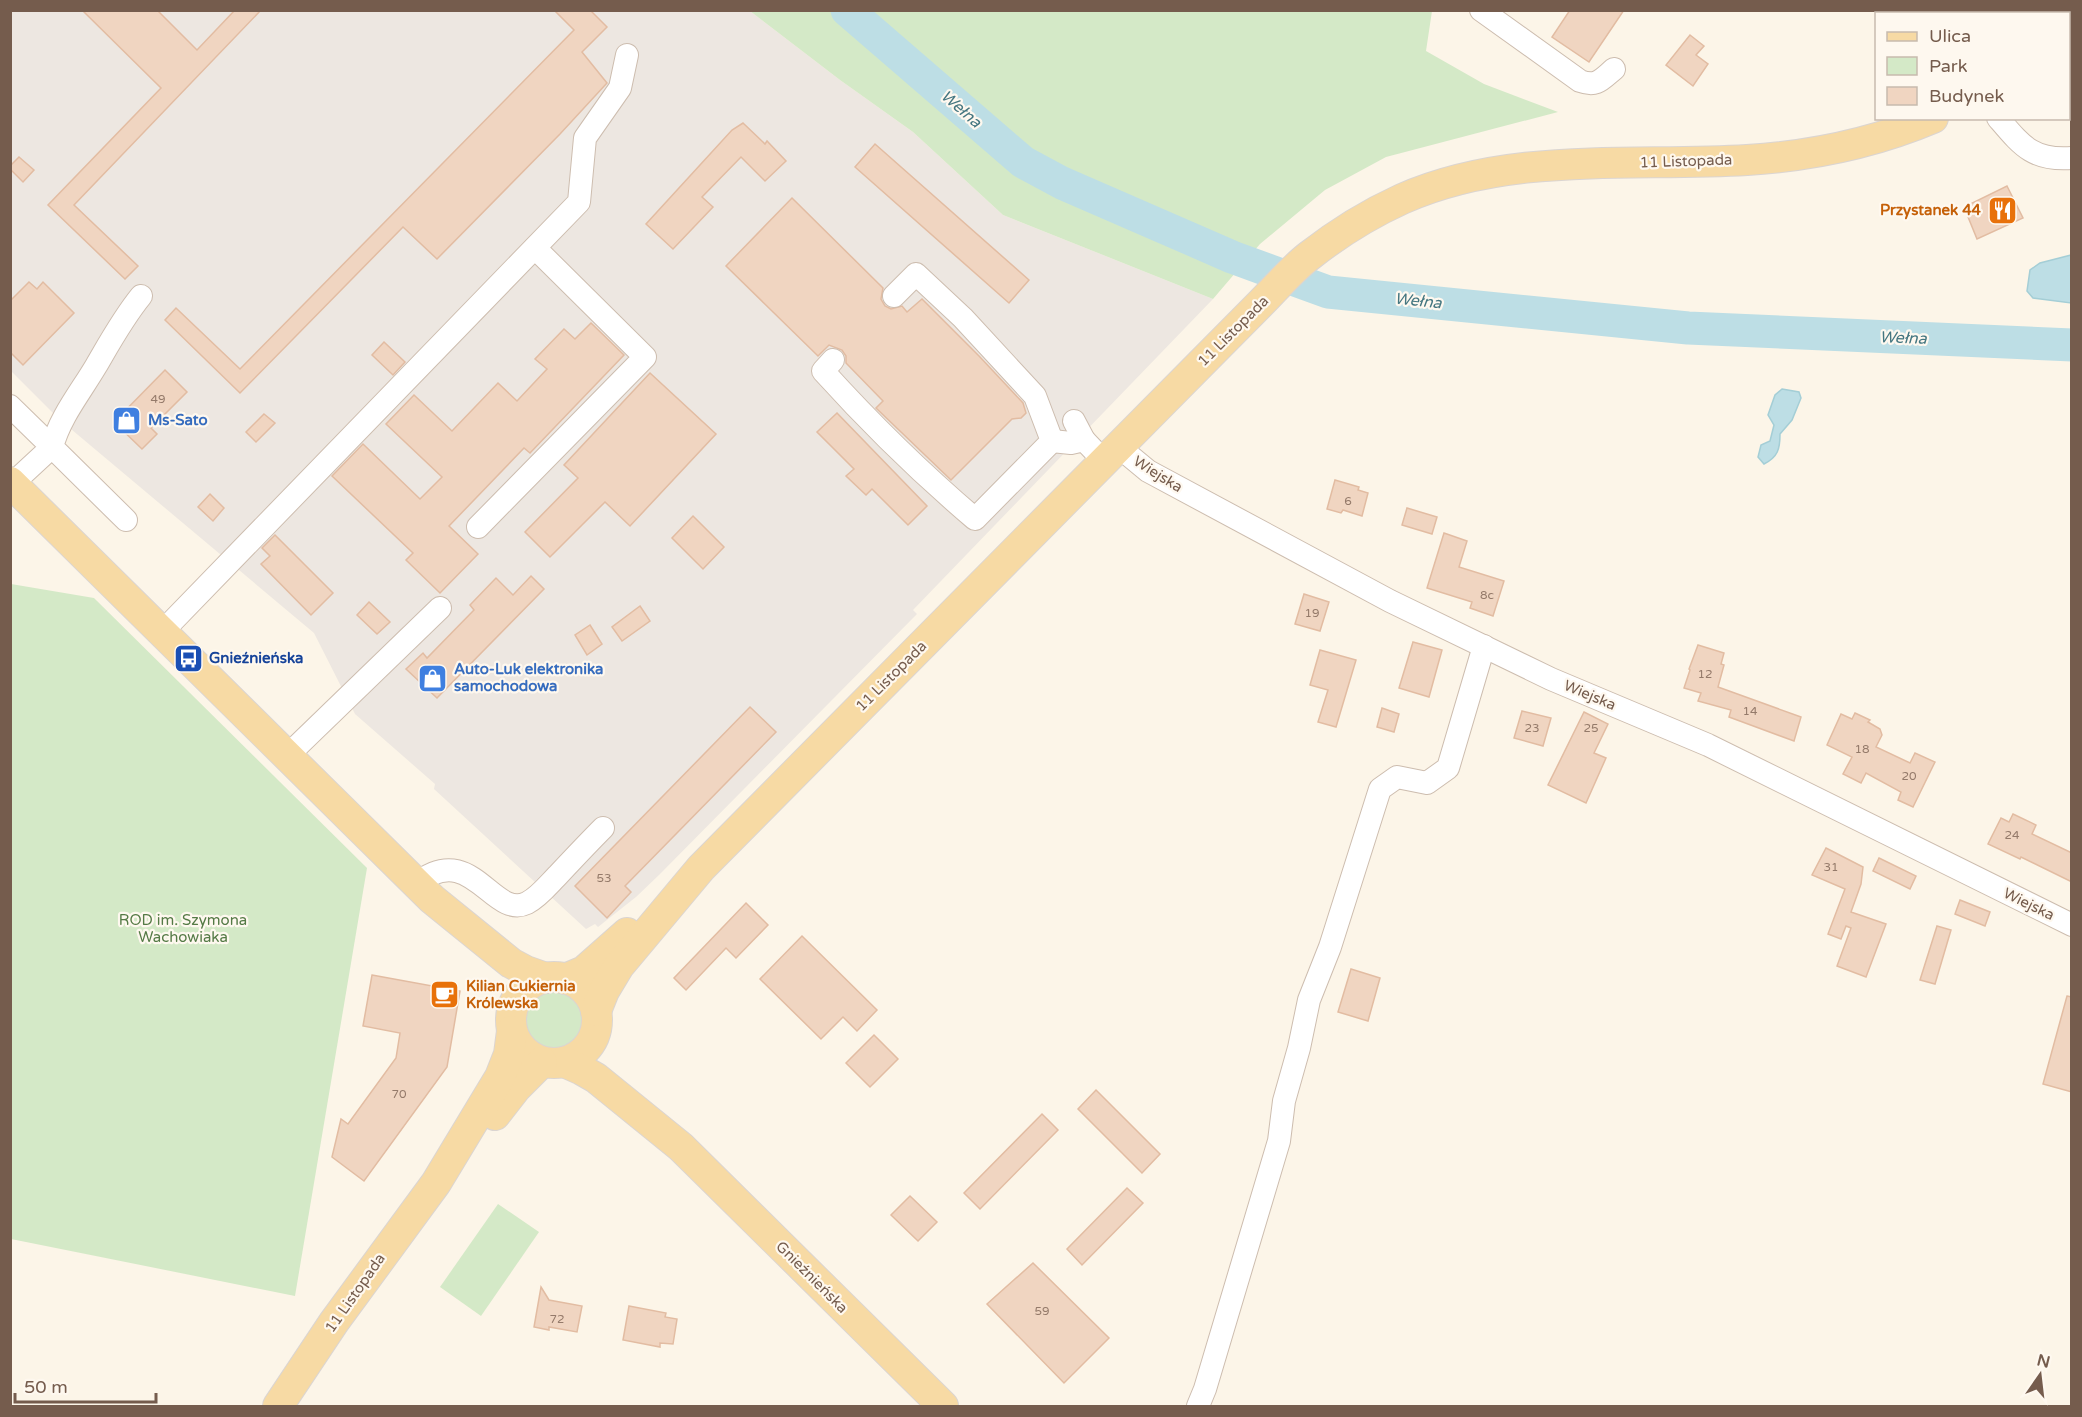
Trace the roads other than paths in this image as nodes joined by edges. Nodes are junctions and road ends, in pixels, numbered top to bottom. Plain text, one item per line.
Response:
1 (1481, 10) edge
2 (627, 55) dead end
3 (1614, 69) dead end
4 (1929, 120) edge
5 (2000, 120) edge
6 (2072, 158) edge
7 (535, 248) junction
8 (141, 296) dead end
9 (894, 296) dead end
10 (833, 360) dead end
11 (10, 406) edge
12 (1052, 441) junction
13 (1095, 442) junction
14 (52, 447) junction
15 (11, 483) edge
16 (126, 520) dead end
17 (478, 527) dead end
18 (440, 608) dead end
19 (162, 632) junction
20 (1484, 646) junction
21 (287, 756) junction
22 (603, 828) dead end
23 (701, 868) junction
24 (424, 891) junction
25 (2072, 925) edge
26 (556, 978) junction
27 (512, 1020) junction
28 (596, 1023) junction
29 (553, 1062) junction
30 (681, 1147) junction
31 (436, 1183) junction
32 (278, 1407) edge
33 (944, 1407) edge
34 (1198, 1407) edge

1 - 3 street
2 - 7 street
4 - 13 main road, 11 Listopada
5 - 6 street
7 - 17 street
7 - 19 street
8 - 14 street
9 - 12 street
10 - 12 street
11 - 14 street
12 - 13 street
13 - 20 street, Wiejska
13 - 23 main road, 11 Listopada
14 - 15 street
14 - 16 street
15 - 19 main road
18 - 21 street
19 - 21 main road
20 - 25 street, Wiejska
20 - 34 street
21 - 24 main road
22 - 24 street
23 - 26 main road, 11 Listopada
23 - 28 main road, 11 Listopada
24 - 26 main road
24 - 27 main road
26 - 27 main road
26 - 28 main road
27 - 29 main road
27 - 31 main road, 11 Listopada
28 - 29 main road
28 - 30 main road, Gnieźnieńska
29 - 30 main road, Gnieźnieńska
29 - 31 main road, 11 Listopada
30 - 33 main road, Gnieźnieńska
31 - 32 main road, 11 Listopada

